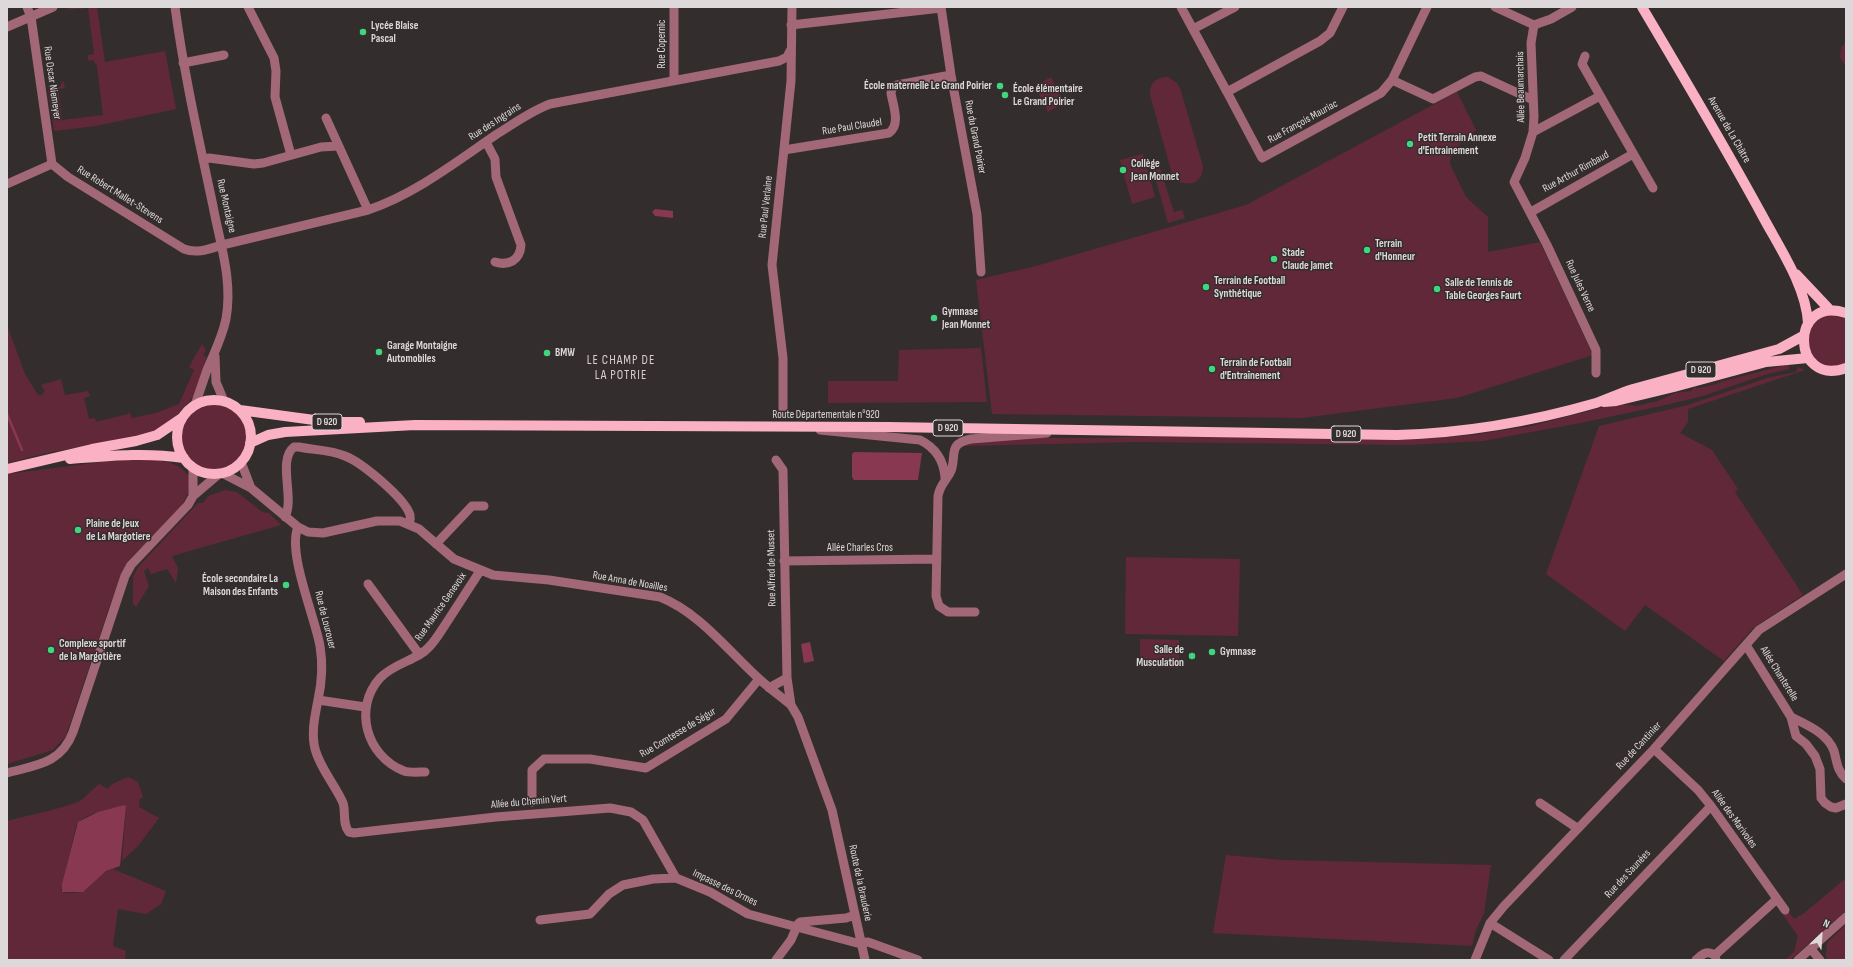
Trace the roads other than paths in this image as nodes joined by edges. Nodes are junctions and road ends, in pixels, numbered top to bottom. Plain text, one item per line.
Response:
1 (27, 7) edge
2 (53, 7) edge
3 (175, 7) edge
4 (248, 7) edge
5 (674, 7) edge
6 (792, 7) edge
7 (1181, 7) edge
8 (1235, 7) edge
9 (1343, 7) edge
10 (1427, 7) edge
11 (1495, 7) edge
12 (1572, 7) edge
13 (1642, 7) edge
14 (941, 8) edge
15 (1559, 10) edge
16 (32, 17) junction
17 (791, 25) junction
18 (1534, 25) junction
19 (7, 27) edge
20 (1193, 30) junction
21 (790, 51) junction
22 (224, 55) dead end
23 (1585, 56) dead end
24 (183, 63) junction
25 (951, 75) junction
26 (674, 80) junction
27 (1392, 80) junction
28 (1227, 92) junction
29 (1600, 96) junction
30 (1533, 100) junction
31 (326, 118) dead end
32 (1533, 132) junction
33 (486, 142) junction
34 (338, 146) junction
35 (784, 150) junction
36 (1633, 154) junction
37 (291, 155) junction
38 (203, 160) junction
39 (52, 164) junction
40 (7, 184) edge
41 (1653, 188) dead end
42 (368, 210) junction
43 (1531, 212) junction
44 (222, 245) junction
45 (495, 262) dead end
46 (1791, 268) junction
47 (981, 272) dead end
48 (1830, 310) junction
49 (1846, 313) edge
50 (1808, 323) junction
51 (1803, 336) junction
52 (215, 355) junction
53 (1808, 358) junction
54 (1844, 372) edge
55 (1596, 373) dead end
56 (224, 401) junction
57 (1598, 402) junction
58 (195, 405) junction
59 (783, 409) dead end
60 (240, 410) junction
61 (182, 418) junction
62 (415, 425) junction
63 (805, 427) junction
64 (1090, 430) junction
65 (250, 443) junction
66 (184, 458) junction
67 (776, 460) dead end
68 (38, 462) junction
69 (241, 462) junction
70 (193, 467) junction
71 (7, 468) edge
72 (221, 473) junction
73 (945, 478) junction
74 (251, 488) junction
75 (193, 496) junction
76 (484, 506) dead end
77 (286, 517) junction
78 (409, 524) junction
79 (298, 528) junction
80 (436, 544) junction
81 (937, 559) junction
82 (784, 560) junction
83 (480, 571) junction
84 (1846, 574) edge
85 (368, 584) dead end
86 (975, 612) dead end
87 (1746, 645) junction
88 (420, 654) junction
89 (787, 678) junction
90 (759, 679) junction
91 (770, 688) junction
92 (318, 700) junction
93 (791, 705) junction
94 (365, 707) junction
95 (1791, 717) junction
96 (1654, 749) junction
97 (425, 772) dead end
98 (7, 773) edge
99 (1846, 779) edge
100 (532, 802) dead end
101 (1540, 803) dead end
102 (1846, 804) edge
103 (1711, 806) junction
104 (832, 810) joint
105 (1577, 828) junction
106 (349, 832) joint
107 (676, 878) junction
108 (1777, 899) junction
109 (1785, 910) dead end
110 (855, 915) junction
111 (1846, 917) edge
112 (540, 920) dead end
113 (833, 920) junction
114 (1490, 923) junction
115 (796, 928) junction
116 (834, 937) junction
117 (861, 943) junction
118 (1812, 949) junction
119 (1715, 958) edge
120 (776, 960) edge
121 (865, 960) edge
122 (918, 960) edge
123 (1475, 960) edge
124 (1549, 960) edge
125 (1564, 960) edge
126 (1696, 960) edge
127 (1798, 960) edge
128 (1820, 960) edge

1 - 16 street, Rue Oscar Niemeyer
2 - 16 street
3 - 24 street, Rue Montaigne
4 - 37 street
5 - 26 street, Rue Copernic
6 - 17 street, Rue Paul Verlaine
7 - 20 street
8 - 20 street
9 - 28 street
10 - 27 street, Rue François Mauriac
11 - 18 street
12 - 15 street
13 - 46 main road, Avenue de La Châtre
14 - 17 street
14 - 25 street, Rue du Grand Poirier
15 - 18 street
16 - 19 street
16 - 39 street, Rue Oscar Niemeyer
17 - 21 street, Rue Paul Verlaine
18 - 30 street, Allée Beaumarchais
20 - 28 street
21 - 26 street, Rue des Ingrains
21 - 35 street, Rue Paul Verlaine
22 - 24 street
23 - 29 street
24 - 38 street, Rue Montaigne
25 - 35 street, Rue Paul Claudel
25 - 47 street, Rue du Grand Poirier
26 - 33 street, Rue des Ingrains
27 - 28 street, Rue François Mauriac
27 - 30 street
29 - 32 street
29 - 36 street
30 - 32 street, Allée Beaumarchais
31 - 34 street
32 - 43 street, Allée Beaumarchais
33 - 42 street, Rue des Ingrains
33 - 45 street
34 - 37 street
34 - 42 street
35 - 59 street, Rue Paul Verlaine
36 - 41 street
36 - 43 street, Rue Arthur Rimbaud
37 - 38 street
38 - 44 street, Rue Montaigne
39 - 40 street
39 - 44 street, Rue Robert Mallet-Stevens
42 - 44 street, Rue des Ingrains
43 - 55 street, Rue Jules Verne
44 - 52 street, Rue Montaigne
46 - 48 main road, Avenue de La Châtre
46 - 50 main road, Avenue de La Châtre
48 - 49 main road
48 - 50 main road
50 - 51 main road
51 - 53 main road
51 - 57 main road, D 920
52 - 56 street, Rue Montaigne
52 - 58 street, Rue Montaigne
53 - 54 main road
53 - 57 main road, D 920
56 - 58 main road
56 - 60 main road
57 - 64 main road, D 920
58 - 61 main road
60 - 62 main road, D 920
60 - 65 main road
61 - 66 main road
61 - 68 main road
62 - 63 main road, Route Départementale n°920 / D 920
62 - 65 main road, D 920
63 - 64 main road, Route Départementale n°920 / D 920
63 - 73 street
64 - 73 street
65 - 69 main road
66 - 68 main road
66 - 70 main road
67 - 82 street, Rue Alfred de Musset
68 - 71 main road
69 - 72 main road
69 - 74 street
70 - 72 main road
70 - 75 street
72 - 74 street
72 - 75 street
73 - 81 street
74 - 77 street
75 - 98 street
76 - 80 street
77 - 78 street
77 - 79 street
78 - 79 street
78 - 80 street, Rue Anna de Noailles
79 - 92 street, Rue de Lourouer
80 - 83 street, Rue Anna de Noailles
81 - 82 street, Allée Charles Cros
81 - 86 street
82 - 89 street, Rue Alfred de Musset
83 - 88 street, Rue Maurice Genevoix
83 - 90 street, Rue Anna de Noailles
84 - 87 street, Rue de Cantinier
85 - 88 street, Rue Maurice Genevoix
87 - 95 street, Allée Chanterelle
87 - 96 street, Rue de Cantinier
88 - 94 street, Rue Maurice Genevoix
89 - 91 street
89 - 93 street, Rue Alfred de Musset
90 - 91 street, Rue Anna de Noailles
90 - 100 street, Rue Comtesse de Ségur
91 - 93 street, Rue Anna de Noailles
92 - 94 street
92 - 106 street, Rue de Lourouer
93 - 104 street, Rue Alfred de Musset
94 - 97 street
95 - 99 street, Allée Chanterelle
95 - 102 street, Allée Chanterelle
96 - 103 street, Allée des Marivoles
96 - 105 street, Rue de Cantinier
101 - 105 street
103 - 108 street, Allée des Marivoles
103 - 125 street, Rue des Saunées
104 - 110 street, Route de la Brauderie
105 - 114 street, Rue de Cantinier
106 - 107 street, Allée du Chemin Vert
107 - 112 street, Impasse des Ormes
107 - 115 street, Impasse des Ormes
108 - 109 street, Allée des Marivoles
108 - 119 street
110 - 113 street
110 - 117 street, Route de la Brauderie
111 - 118 street
113 - 115 street
113 - 116 street
114 - 123 street, Rue de Cantinier
114 - 124 street
115 - 116 street, Impasse des Ormes
115 - 120 street
116 - 117 street, Impasse des Ormes
117 - 121 street, Route de la Brauderie
117 - 122 street, Impasse des Ormes
118 - 127 street
118 - 128 street
119 - 126 street

